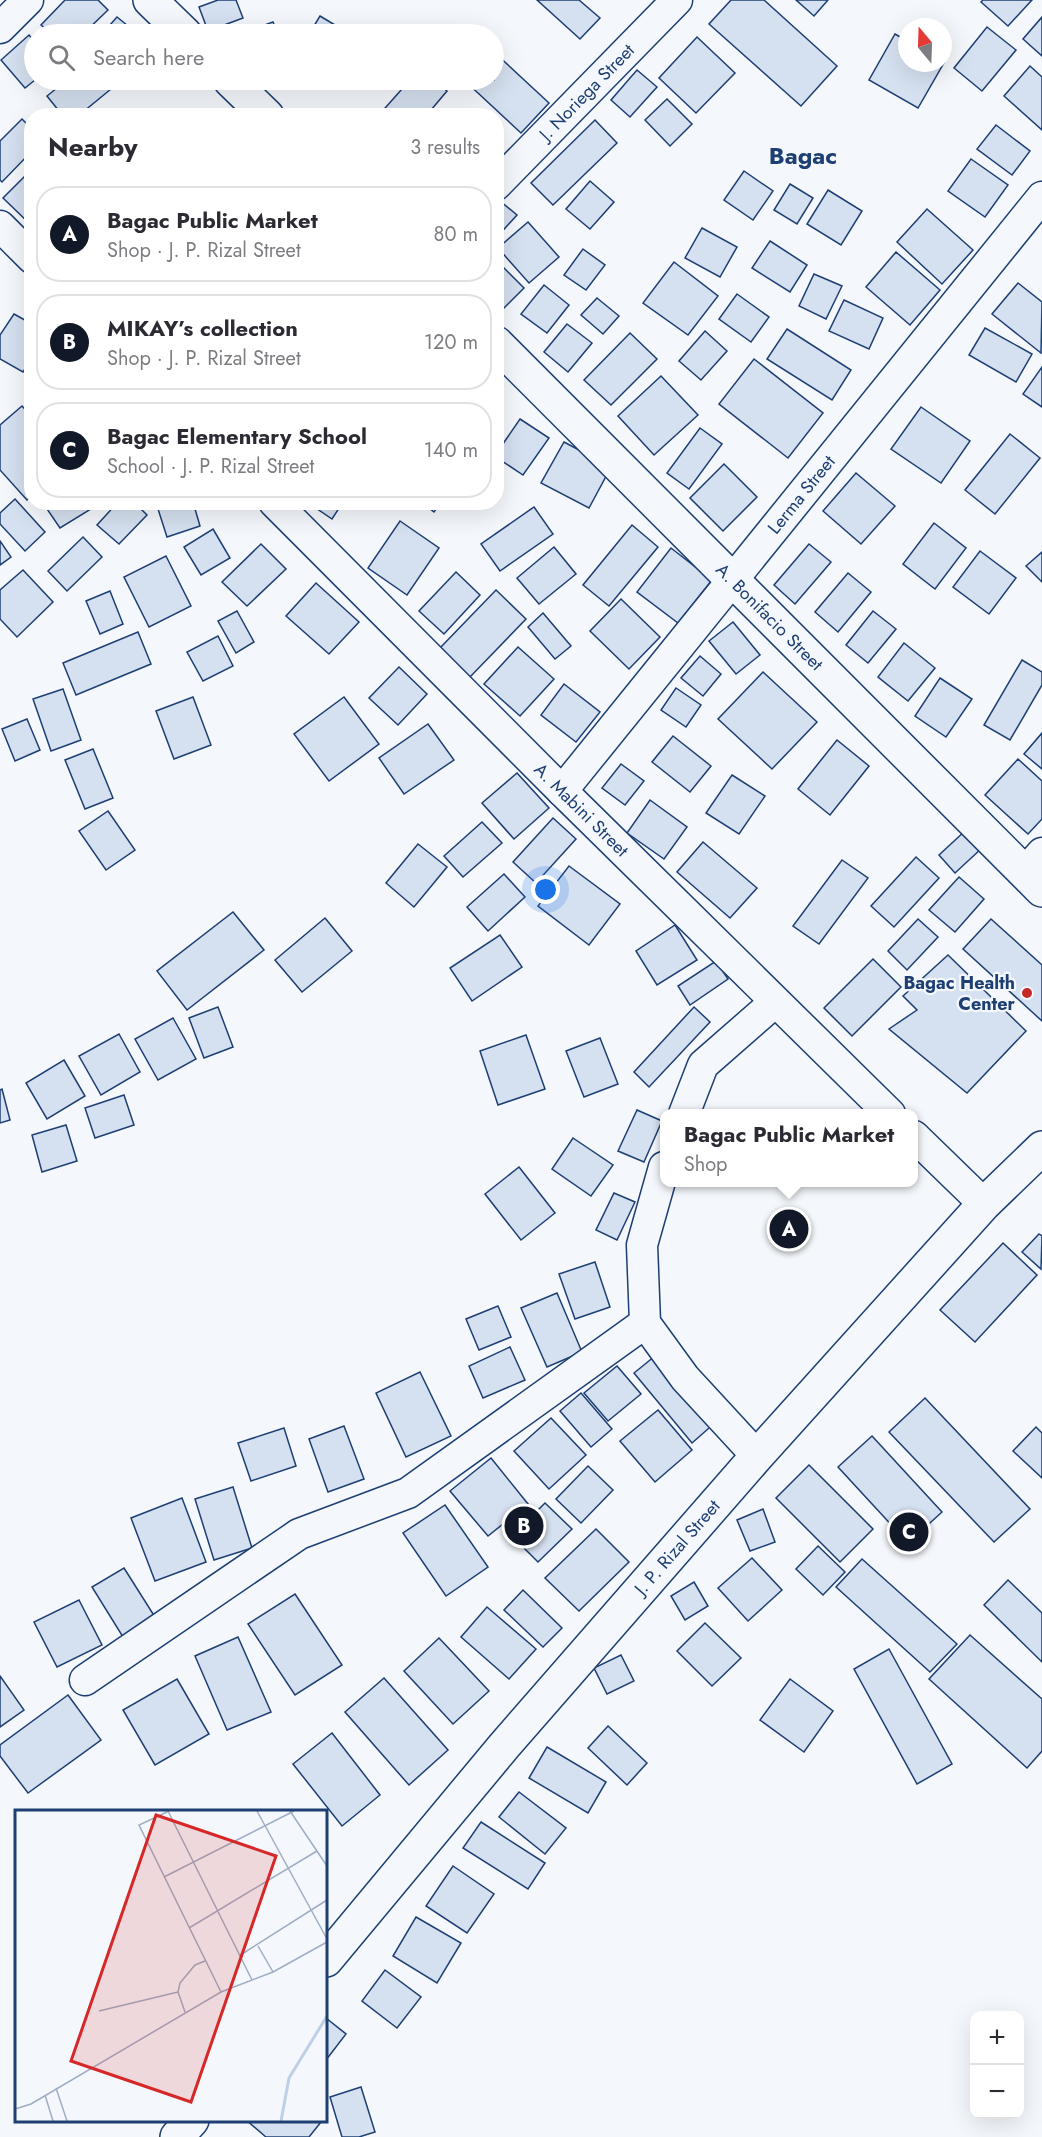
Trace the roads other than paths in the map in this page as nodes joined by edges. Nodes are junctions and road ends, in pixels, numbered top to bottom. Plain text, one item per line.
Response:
1 (28, 0) edge
2 (150, 0) edge
3 (677, 0) edge
4 (175, 24) edge
5 (0, 28) edge
6 (240, 90) edge
7 (259, 108) edge
8 (504, 177) edge
9 (1042, 197) edge
10 (0, 226) edge
11 (24, 250) edge
12 (504, 351) edge
13 (282, 510) edge
14 (733, 581) junction
15 (561, 791) junction
16 (1036, 872) edge
17 (775, 1002) junction
18 (686, 1109) edge
19 (886, 1109) edge
20 (918, 1140) edge
21 (1042, 1148) edge
22 (660, 1181) edge
23 (984, 1204) junction
24 (645, 1323) junction
25 (757, 1456) junction
26 (85, 1680) dead end
27 (327, 1959) edge
28 (191, 2122) edge
29 (177, 2137) edge

1 - 5 street
2 - 4 street
3 - 8 street, J. Noriega Street
6 - 7 street
9 - 14 street, Lerma Street
10 - 11 street
12 - 14 street, A. Bonifacio Street
13 - 15 street, A. Mabini Street
14 - 15 street, Lerma Street
14 - 16 street, A. Bonifacio Street
15 - 17 street, A. Mabini Street
17 - 18 street
17 - 19 street, A. Mabini Street
20 - 23 street
21 - 23 street, J. P. Rizal Street
22 - 24 street
23 - 25 street, J. P. Rizal Street
24 - 25 street
24 - 26 street
25 - 27 street, J. P. Rizal Street
28 - 29 street

